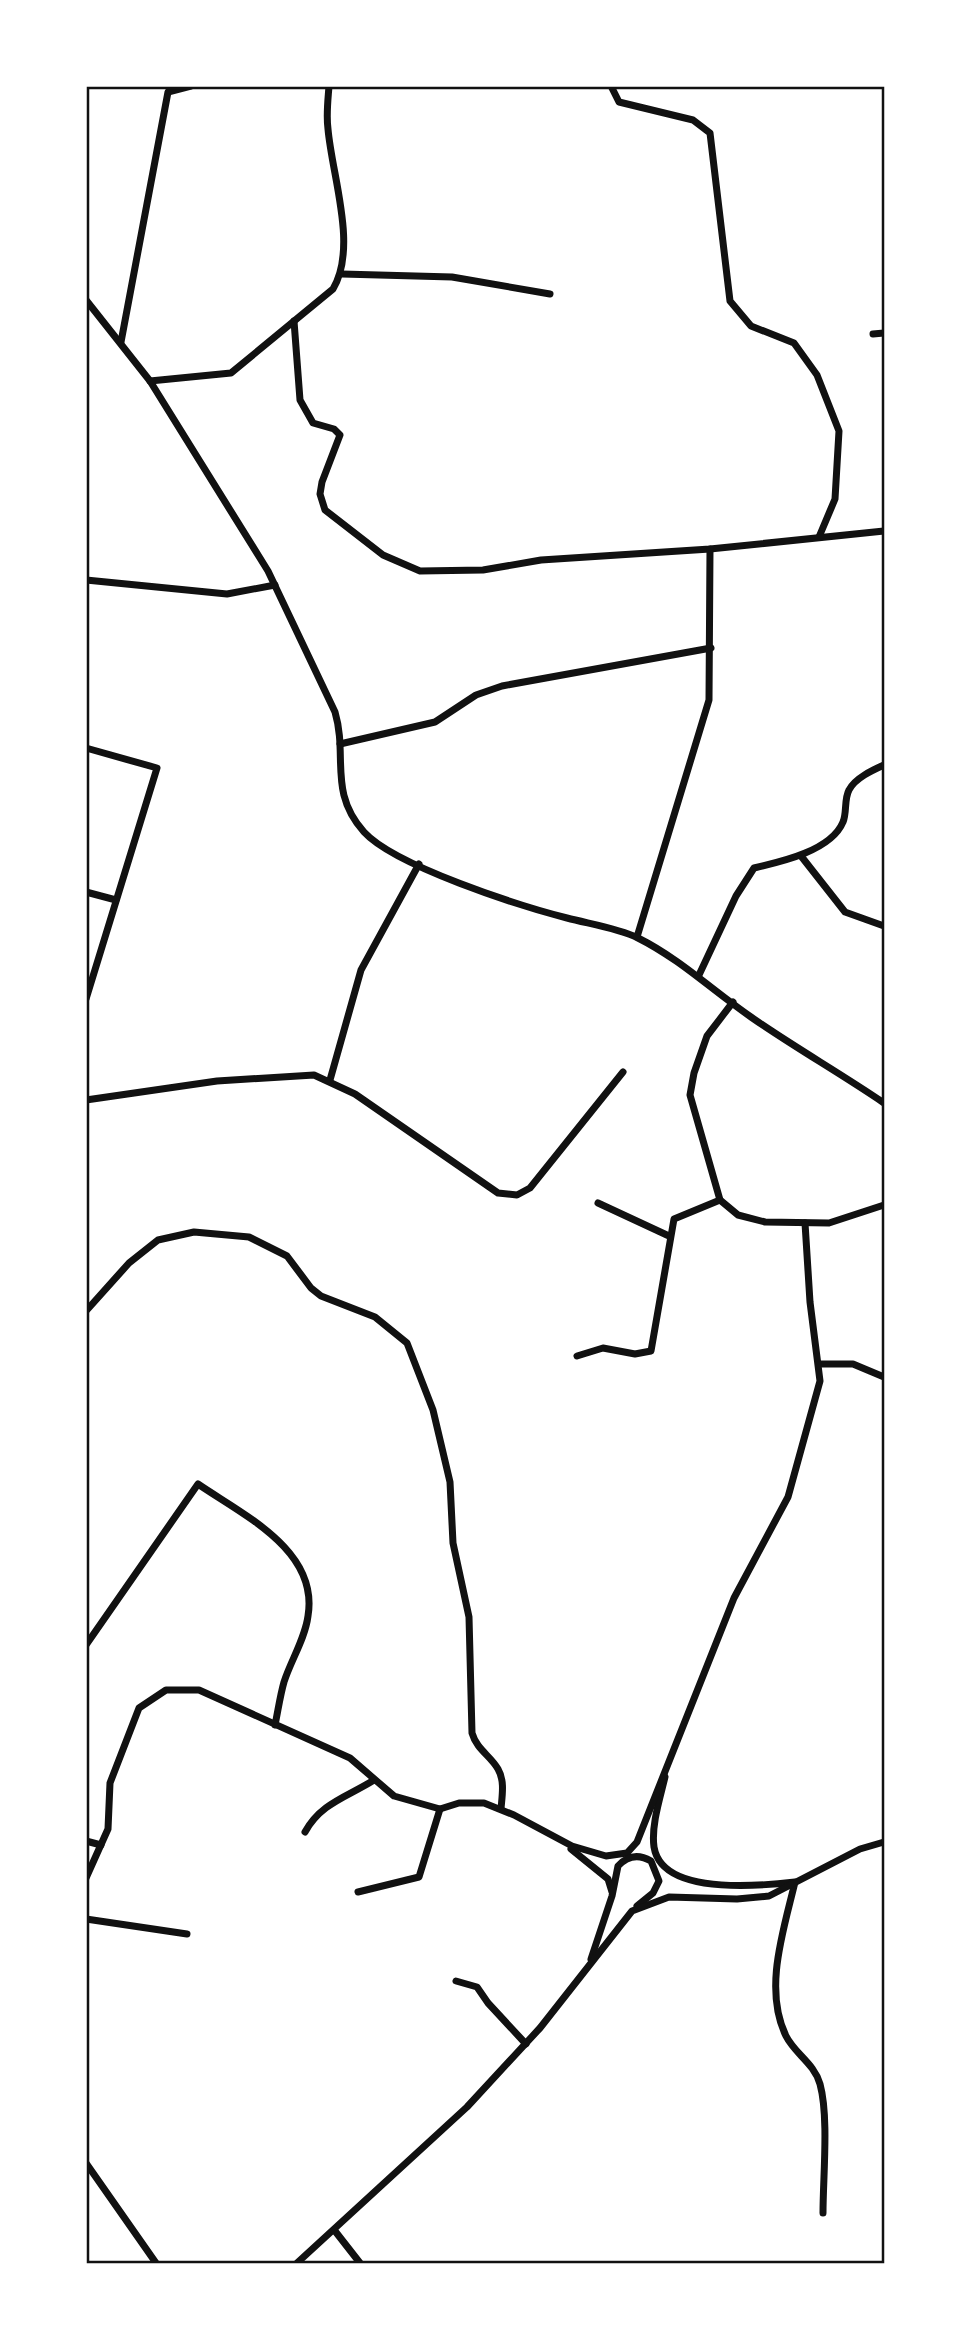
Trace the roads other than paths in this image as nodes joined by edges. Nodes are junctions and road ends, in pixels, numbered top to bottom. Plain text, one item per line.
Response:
1 (191, 86) edge
2 (329, 86) edge
3 (611, 86) edge
4 (342, 274) junction
5 (550, 294) dead end
6 (86, 300) edge
7 (294, 321) junction
8 (884, 333) edge
9 (873, 334) dead end
10 (121, 342) junction
11 (150, 381) junction
12 (884, 531) edge
13 (819, 537) junction
14 (710, 549) junction
15 (86, 580) edge
16 (275, 584) junction
17 (711, 648) junction
18 (340, 744) junction
19 (86, 748) edge
20 (884, 765) edge
21 (801, 856) junction
22 (419, 864) junction
23 (86, 892) edge
24 (116, 900) junction
25 (884, 926) edge
26 (636, 937) junction
27 (699, 975) junction
28 (86, 999) edge
29 (733, 1002) junction
30 (623, 1072) dead end
31 (330, 1080) junction
32 (86, 1100) edge
33 (884, 1103) edge
34 (720, 1200) junction
35 (598, 1203) dead end
36 (884, 1205) edge
37 (805, 1223) junction
38 (669, 1236) junction
39 (86, 1311) edge
40 (577, 1356) dead end
41 (819, 1364) junction
42 (884, 1377) edge
43 (86, 1645) edge
44 (275, 1725) junction
45 (671, 1750) junction
46 (374, 1780) junction
47 (440, 1809) junction
48 (501, 1809) junction
49 (305, 1832) dead end
50 (86, 1841) edge
51 (562, 1842) junction
52 (884, 1842) edge
53 (101, 1845) junction
54 (86, 1878) edge
55 (795, 1882) junction
56 (358, 1892) dead end
57 (612, 1896) junction
58 (632, 1911) junction
59 (86, 1920) edge
60 (187, 1934) dead end
61 (588, 1967) junction
62 (456, 1981) dead end
63 (526, 2044) junction
64 (86, 2163) edge
65 (823, 2213) dead end
66 (335, 2231) junction
67 (156, 2263) edge
68 (297, 2263) edge
69 (360, 2263) edge

1 - 10 street
2 - 4 street
3 - 13 street
4 - 5 street
4 - 7 street
6 - 10 street
7 - 11 street
7 - 14 street
8 - 9 street
10 - 11 street
11 - 16 street
12 - 13 street
13 - 14 street
14 - 17 street
15 - 16 street
16 - 18 street
17 - 18 street
17 - 26 street
18 - 22 street
19 - 24 street
20 - 21 street
21 - 25 street
21 - 27 street
22 - 26 street
22 - 31 street
23 - 24 street
24 - 28 street
26 - 27 street
27 - 29 street
29 - 33 street
29 - 34 street
30 - 31 street
31 - 32 street
34 - 37 street
34 - 38 street
35 - 38 street
36 - 37 street
37 - 41 street
38 - 40 street
39 - 48 street
41 - 42 street
41 - 45 street
43 - 44 street
44 - 46 street
44 - 53 street
45 - 51 street
45 - 55 street
46 - 47 street
46 - 49 street
47 - 48 street
47 - 56 street
48 - 51 street
50 - 53 street
51 - 57 street
52 - 55 street
53 - 54 street
55 - 58 street
55 - 65 street
57 - 58 street
57 - 61 street
58 - 61 street
59 - 60 street
61 - 63 street
62 - 63 street
63 - 66 street
64 - 67 street
66 - 68 street
66 - 69 street

